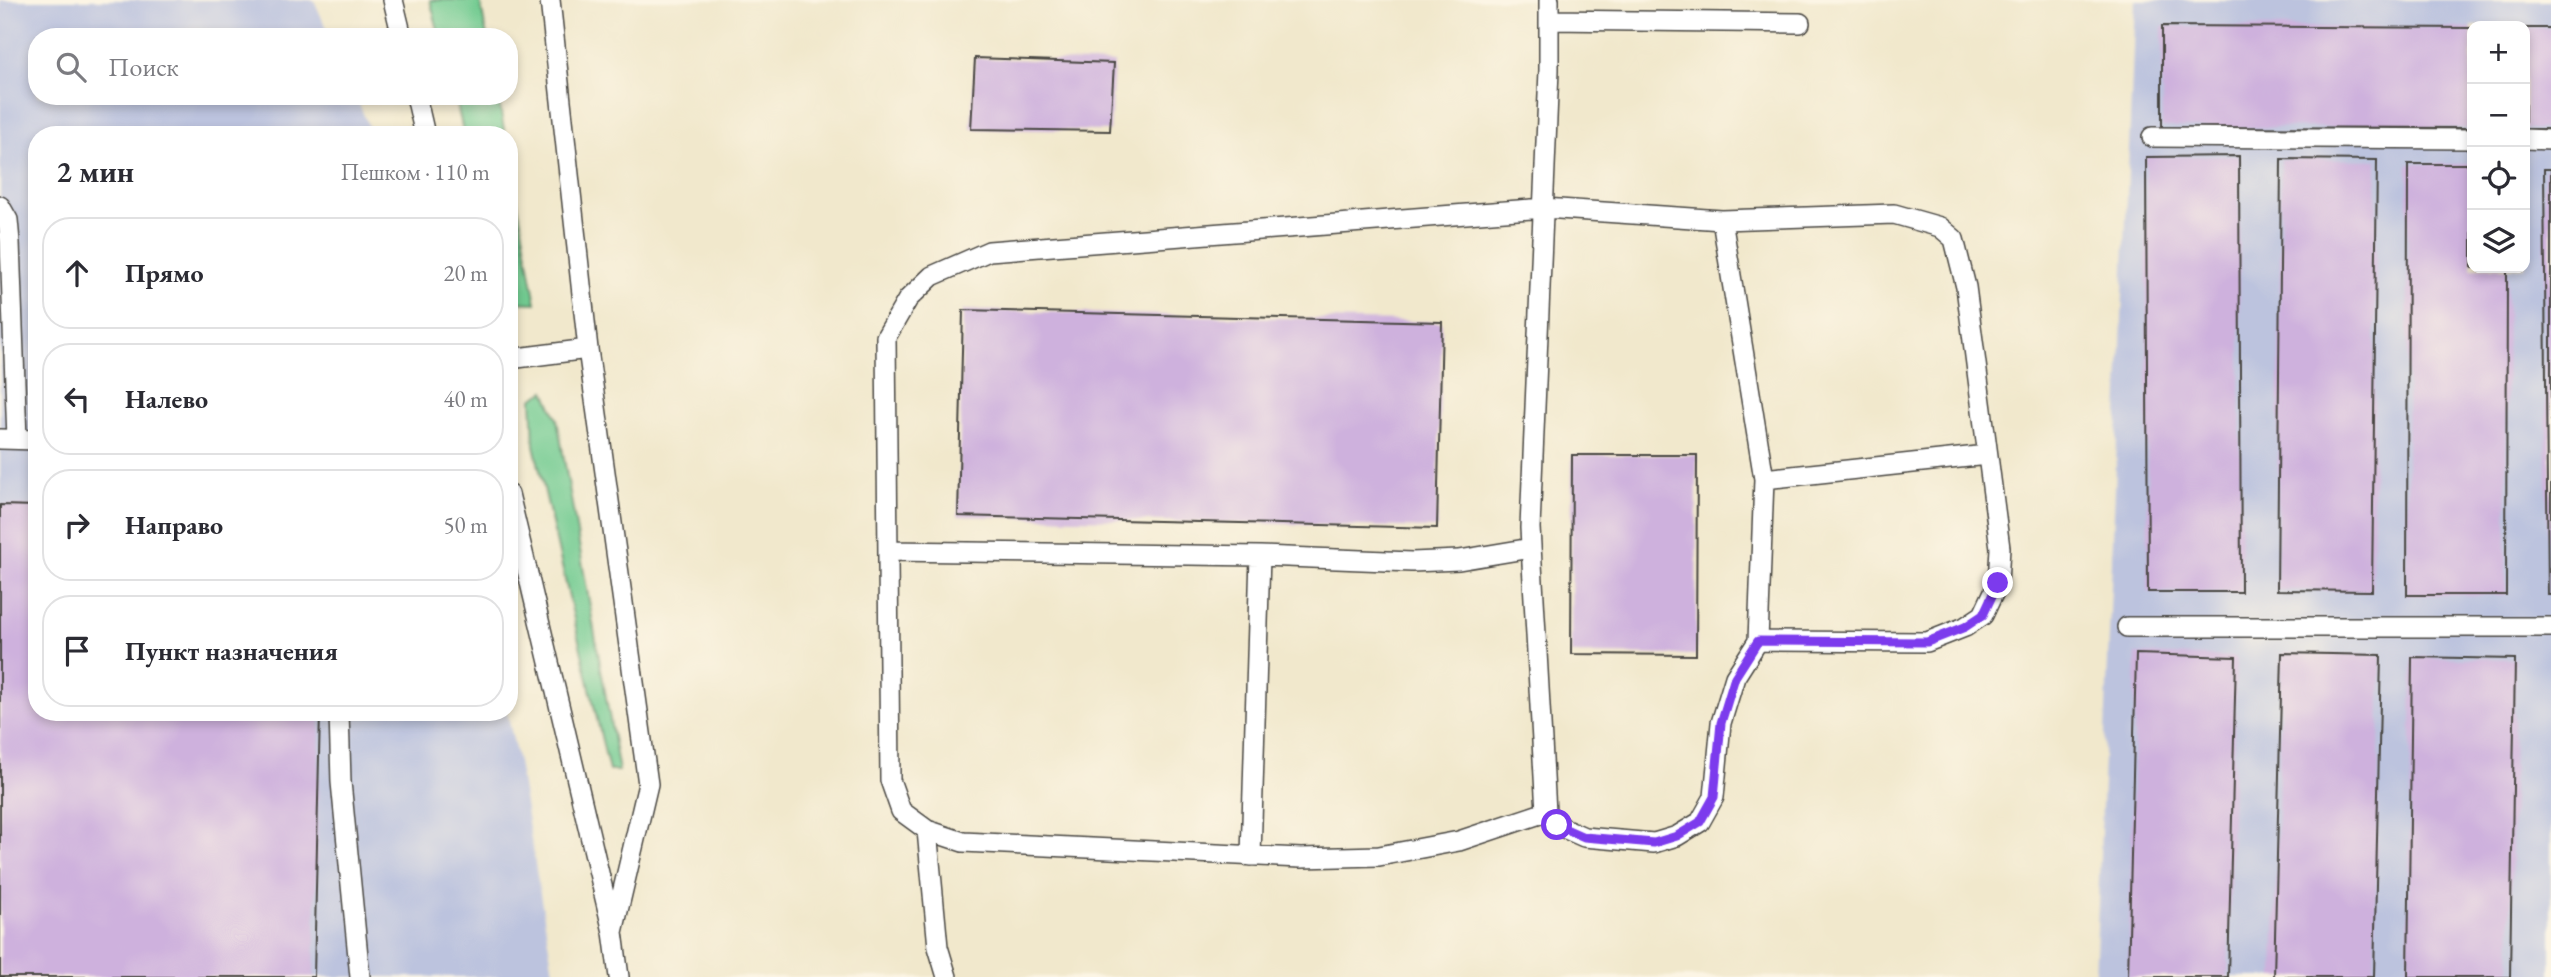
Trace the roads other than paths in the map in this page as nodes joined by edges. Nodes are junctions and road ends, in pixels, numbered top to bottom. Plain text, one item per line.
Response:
1 (393, 0) edge
2 (550, 0) edge
3 (1549, 0) edge
4 (1549, 20) junction
5 (1800, 23) dead end
6 (400, 28) edge
7 (418, 105) edge
8 (423, 126) edge
9 (2152, 137) dead end
10 (2467, 139) edge
11 (2530, 139) edge
12 (2551, 140) edge
13 (0, 206) edge
14 (1544, 208) junction
15 (1722, 220) junction
16 (588, 349) junction
17 (518, 358) edge
18 (18, 439) edge
19 (1987, 455) junction
20 (1764, 480) junction
21 (518, 532) edge
22 (1531, 548) junction
23 (888, 551) junction
24 (1260, 556) junction
25 (2127, 627) dead end
26 (2551, 627) edge
27 (1758, 641) junction
28 (339, 721) edge
29 (1546, 812) junction
30 (927, 830) junction
31 (1251, 856) junction
32 (613, 932) junction
33 (360, 977) edge
34 (619, 977) edge
35 (947, 977) edge

1 - 6 lane
2 - 16 lane
3 - 4 lane
4 - 5 lane
4 - 14 lane
7 - 8 lane
9 - 10 lane
11 - 12 lane
13 - 18 lane
14 - 15 lane
14 - 22 lane
14 - 23 lane
15 - 19 lane
15 - 20 lane
16 - 17 lane
16 - 32 lane
19 - 20 lane
19 - 27 lane
20 - 27 lane
21 - 32 lane
22 - 24 lane
22 - 29 lane
23 - 24 lane
23 - 30 lane
24 - 31 lane
25 - 26 lane
27 - 29 lane
28 - 33 lane
29 - 31 lane
30 - 31 lane
30 - 35 lane
32 - 34 lane

